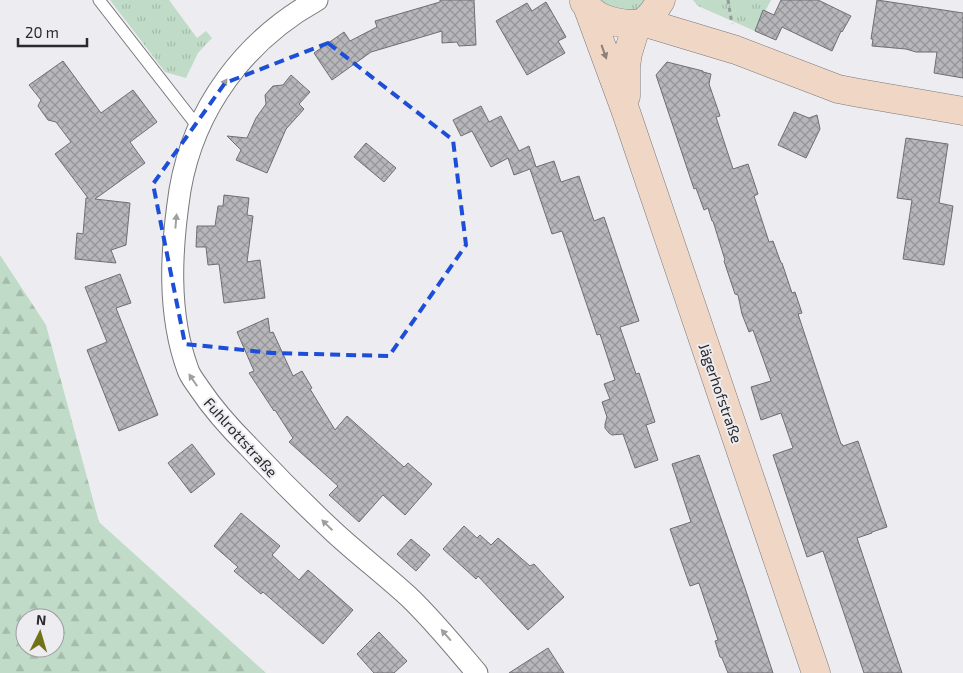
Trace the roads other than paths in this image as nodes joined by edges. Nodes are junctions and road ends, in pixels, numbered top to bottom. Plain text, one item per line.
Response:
1 (100, 0) edge
2 (317, 0) edge
3 (661, 0) edge
4 (585, 3) edge
5 (640, 23) junction
6 (736, 50) junction
7 (963, 110) edge
8 (626, 112) junction
9 (198, 127) junction
10 (477, 673) edge
11 (816, 673) edge

1 - 9 lane
9 -> 2 street, Fuhlrottstraße
3 - 5 main road
3 - 6 main road
4 - 5 main road
4 -> 8 main road, Jägerhofstraße
5 - 6 main road
5 - 8 main road, Jägerhofstraße
6 - 7 main road
8 - 11 main road, Jägerhofstraße
10 -> 9 street, Fuhlrottstraße

